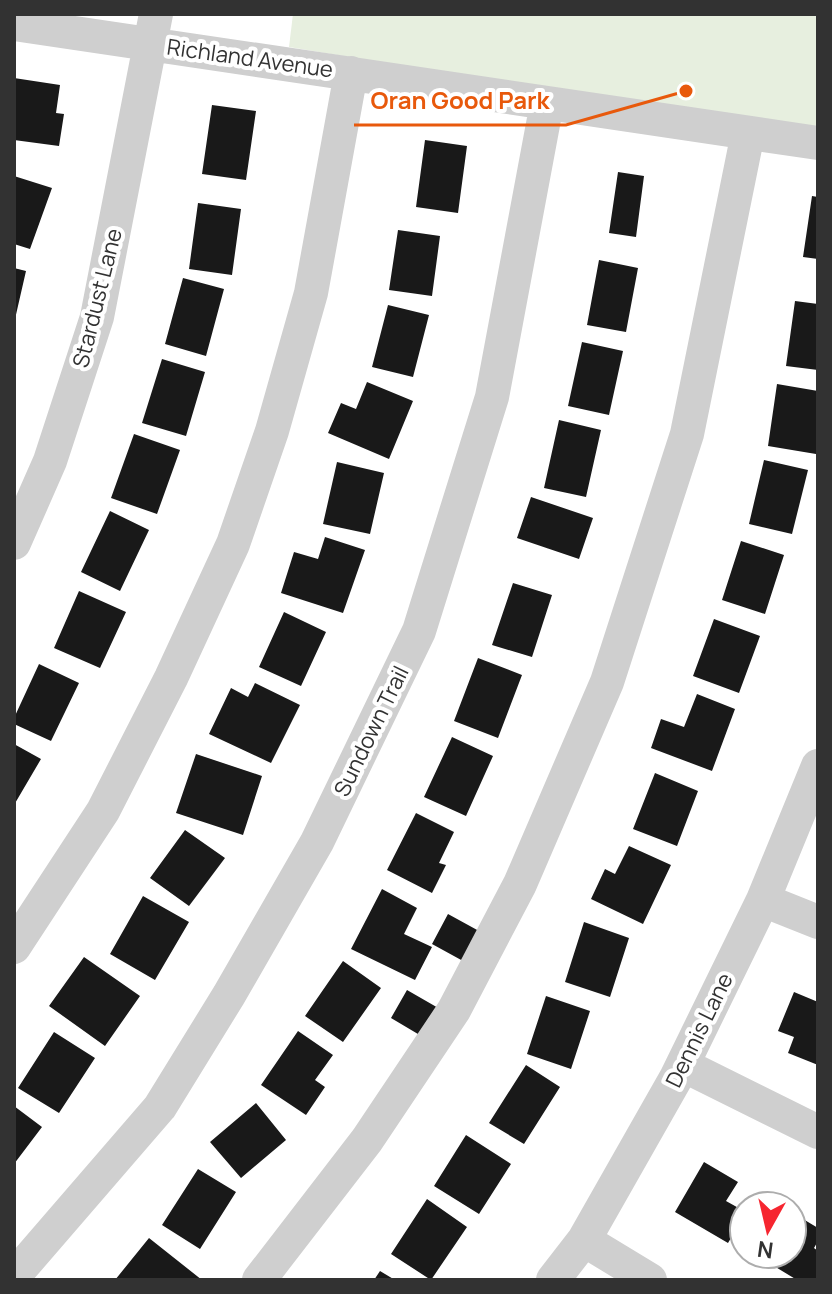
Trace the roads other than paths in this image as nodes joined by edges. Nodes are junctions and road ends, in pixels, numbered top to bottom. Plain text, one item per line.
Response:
1 (14, 24) edge
2 (154, 29) edge
3 (351, 73) junction
4 (547, 103) junction
5 (748, 133) junction
6 (818, 143) edge
7 (14, 543) edge
8 (818, 766) edge
9 (763, 900) junction
10 (818, 922) edge
11 (14, 947) edge
12 (683, 1065) junction
13 (818, 1132) edge
14 (584, 1240) junction
15 (14, 1276) edge
16 (259, 1280) edge
17 (553, 1280) edge
18 (650, 1280) edge

1 - 2 street, Richland Avenue
2 - 3 street, Richland Avenue
2 - 7 street, Stardust Lane
3 - 4 street, Richland Avenue
3 - 11 street
4 - 5 street, Richland Avenue
4 - 15 street, Sundown Trail
5 - 6 street, Richland Avenue
5 - 16 street
8 - 9 street, Dennis Lane
9 - 10 street
9 - 12 street, Dennis Lane
12 - 13 street
12 - 14 street, Dennis Lane
14 - 17 street, Dennis Lane
14 - 18 street

